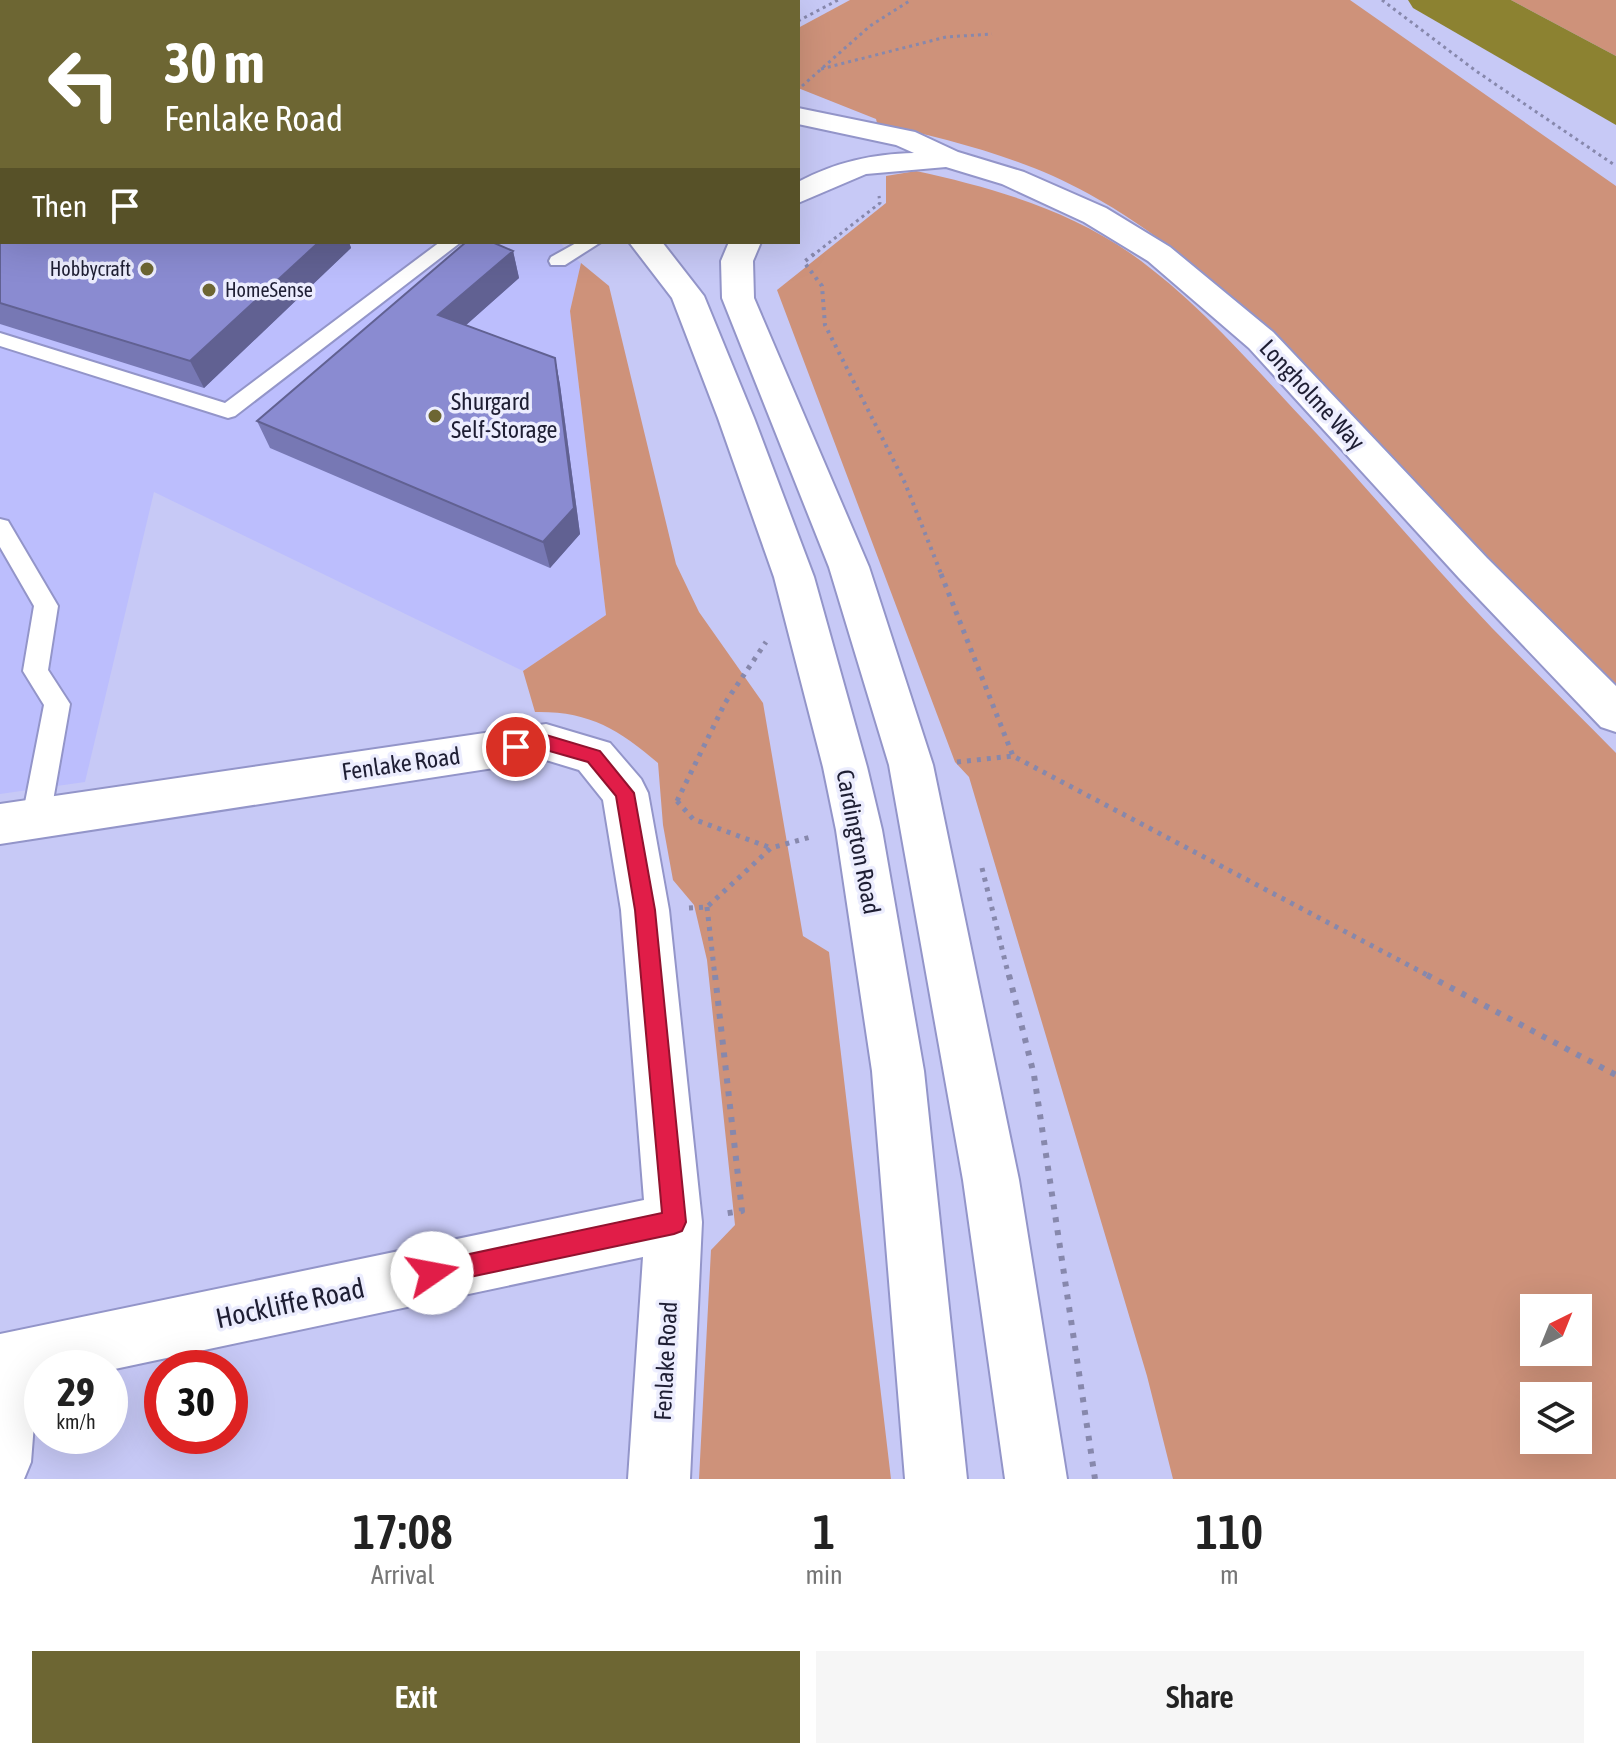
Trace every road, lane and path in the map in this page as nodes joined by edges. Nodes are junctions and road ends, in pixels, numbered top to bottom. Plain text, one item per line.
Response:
1 (838, 0) edge
2 (911, 0) edge
3 (918, 0) edge
4 (1382, 0) edge
5 (904, 4) junction
6 (800, 20) edge
7 (992, 34) dead end
8 (821, 69) junction
9 (800, 88) edge
10 (800, 116) edge
11 (948, 158) junction
12 (1616, 166) edge
13 (879, 189) dead end
14 (800, 193) edge
15 (449, 244) edge
16 (588, 244) edge
17 (647, 244) edge
18 (744, 244) edge
19 (558, 261) dead end
20 (0, 339) edge
21 (0, 527) edge
22 (772, 632) dead end
23 (1616, 714) edge
24 (1013, 756) junction
25 (955, 762) dead end
26 (625, 793) junction
27 (677, 801) junction
28 (18, 821) edge
29 (813, 836) dead end
30 (771, 848) junction
31 (1616, 1075) edge
32 (674, 1222) junction
33 (4, 1363) edge
34 (0, 1462) edge
35 (659, 1479) edge
36 (936, 1479) edge
37 (1036, 1479) edge

1 - 6 path
2 - 5 path
3 - 5 path
4 - 12 path
5 - 8 path
7 - 8 path
8 - 9 path
10 - 11 main road, Longholme Way
11 - 14 main road, Longholme Way
11 - 23 main road, Longholme Way
13 - 24 path
15 - 20 lane
16 - 19 lane
17 - 36 main road, Cardington Road
18 - 37 main road
21 - 28 lane
22 - 27 path
24 - 25 path
24 - 31 path
26 - 27 path
26 - 28 main road, Fenlake Road
26 - 32 main road, Fenlake Road
27 - 30 path
29 - 30 path
30 - 32 path
32 - 33 main road, Hockliffe Road
32 - 35 main road, Fenlake Road
33 - 34 main road

